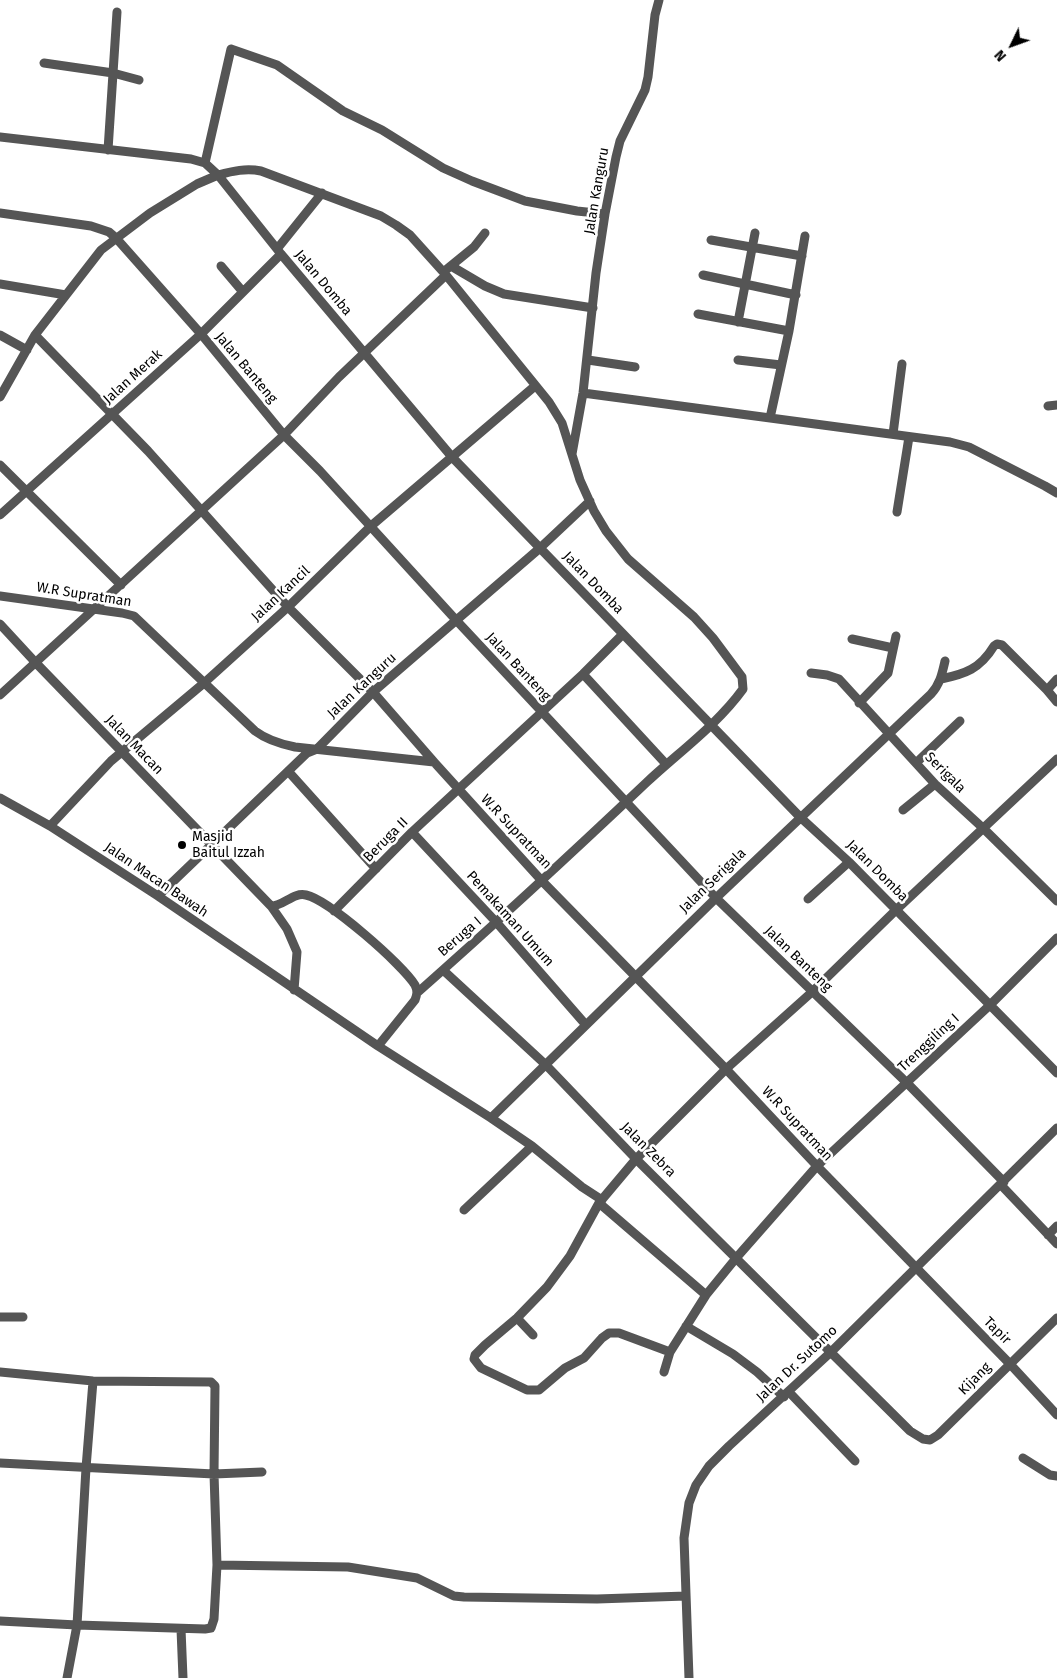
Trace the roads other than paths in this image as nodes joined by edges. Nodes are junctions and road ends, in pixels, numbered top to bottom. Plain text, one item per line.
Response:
1 (659, 0) edge
2 (117, 12) dead end
3 (44, 63) dead end
4 (113, 73) junction
5 (139, 80) dead end
6 (0, 137) edge
7 (108, 150) junction
8 (205, 163) junction
9 (218, 175) junction
10 (322, 193) junction
11 (0, 213) edge
12 (605, 214) junction
13 (485, 233) dead end
14 (755, 233) dead end
15 (805, 236) dead end
16 (116, 238) junction
17 (710, 240) dead end
18 (752, 247) junction
19 (279, 252) junction
20 (802, 256) junction
21 (221, 266) dead end
22 (451, 266) junction
23 (445, 274) junction
24 (703, 275) dead end
25 (0, 284) edge
26 (746, 285) junction
27 (243, 292) junction
28 (66, 295) junction
29 (796, 295) junction
30 (593, 308) junction
31 (698, 314) dead end
32 (738, 322) junction
33 (789, 331) junction
34 (0, 334) edge
35 (201, 334) junction
36 (35, 336) junction
37 (27, 350) junction
38 (364, 353) junction
39 (588, 360) junction
40 (738, 360) dead end
41 (902, 364) dead end
42 (781, 365) junction
43 (635, 367) dead end
44 (535, 386) junction
45 (583, 393) junction
46 (0, 397) edge
47 (112, 414) junction
48 (770, 418) junction
49 (893, 434) junction
50 (284, 435) junction
51 (910, 437) junction
52 (571, 456) junction
53 (452, 457) junction
54 (0, 464) edge
55 (27, 491) junction
56 (1057, 493) edge
57 (590, 501) junction
58 (201, 511) junction
59 (897, 512) dead end
60 (0, 515) edge
61 (371, 526) junction
62 (540, 548) junction
63 (121, 585) junction
64 (0, 596) edge
65 (288, 607) junction
66 (95, 610) junction
67 (456, 620) junction
68 (0, 624) edge
69 (623, 634) junction
70 (896, 636) dead end
71 (852, 639) dead end
72 (894, 648) junction
73 (945, 661) dead end
74 (36, 663) junction
75 (811, 673) dead end
76 (583, 674) junction
77 (941, 679) junction
78 (1057, 679) edge
79 (204, 684) junction
80 (1047, 690) junction
81 (373, 692) junction
82 (0, 695) edge
83 (1057, 702) edge
84 (859, 703) junction
85 (542, 712) junction
86 (960, 721) dead end
87 (712, 724) junction
88 (890, 735) junction
89 (317, 749) junction
90 (121, 752) junction
91 (1057, 759) edge
92 (434, 762) junction
93 (916, 763) junction
94 (666, 764) junction
95 (288, 771) junction
96 (935, 784) junction
97 (458, 790) junction
98 (0, 798) edge
99 (626, 802) junction
100 (903, 810) dead end
101 (800, 816) junction
102 (50, 826) junction
103 (984, 829) junction
104 (412, 832) junction
105 (212, 845) junction
106 (849, 862) junction
107 (376, 868) junction
108 (542, 881) junction
109 (158, 896) junction
110 (716, 898) junction
111 (808, 900) dead end
112 (1057, 901) edge
113 (271, 906) junction
114 (896, 910) junction
115 (334, 911) junction
116 (496, 923) junction
117 (1057, 938) edge
118 (443, 970) junction
119 (635, 976) junction
120 (294, 990) junction
121 (812, 992) junction
122 (417, 993) junction
123 (990, 1005) junction
124 (586, 1025) junction
125 (378, 1046) junction
126 (546, 1065) junction
127 (726, 1069) junction
128 (1057, 1074) edge
129 (907, 1083) junction
130 (491, 1118) junction
131 (1057, 1128) edge
132 (532, 1146) junction
133 (636, 1159) junction
134 (817, 1166) junction
135 (1003, 1183) junction
136 (600, 1201) junction
137 (464, 1210) dead end
138 (1057, 1226) edge
139 (1048, 1235) junction
140 (1057, 1244) edge
141 (736, 1257) junction
142 (916, 1269) junction
143 (706, 1295) junction
144 (0, 1317) edge
145 (23, 1317) dead end
146 (517, 1318) junction
147 (1057, 1318) edge
148 (686, 1326) junction
149 (533, 1334) dead end
150 (670, 1352) junction
151 (831, 1352) junction
152 (1010, 1364) junction
153 (0, 1372) edge
154 (664, 1372) dead end
155 (93, 1380) junction
156 (787, 1394) junction
157 (1057, 1414) edge
158 (933, 1438) joint
159 (1023, 1458) dead end
160 (856, 1462) dead end
161 (0, 1463) edge
162 (86, 1468) junction
163 (262, 1472) dead end
164 (214, 1474) junction
165 (1057, 1476) edge
166 (217, 1565) junction
167 (686, 1596) junction
168 (0, 1621) edge
169 (77, 1626) junction
170 (181, 1629) junction
171 (67, 1678) edge
172 (183, 1678) edge
173 (689, 1678) edge

1 - 12 street, Jalan Kanguru
2 - 4 street
3 - 4 street
4 - 5 street
4 - 7 street
6 - 7 street
7 - 8 street
8 - 9 street, Jalan Domba
8 - 12 street
9 - 10 street, Beruga I
9 - 16 street
9 - 19 street, Jalan Domba
10 - 19 street, Jalan Merak
10 - 23 street, Beruga I
11 - 16 street, Jalan Banteng
12 - 30 street, Jalan Kanguru
13 - 22 street
14 - 18 street
15 - 20 street
16 - 28 street
16 - 35 street, Jalan Banteng
17 - 18 street
18 - 20 street
18 - 26 street
19 - 27 street, Jalan Merak
19 - 38 street, Jalan Domba
20 - 29 street
21 - 27 street
22 - 23 street
22 - 30 street
23 - 38 street
23 - 44 street, Beruga I
24 - 26 street
25 - 28 street
26 - 29 street
26 - 32 street
27 - 35 street, Jalan Merak
28 - 36 street
29 - 33 street
30 - 39 street, Jalan Kanguru
31 - 32 street
32 - 33 street
33 - 42 street
34 - 37 street
35 - 47 street, Jalan Merak
35 - 50 street, Jalan Banteng
36 - 37 street
36 - 47 street
37 - 46 street
38 - 50 street
38 - 53 street, Jalan Domba
39 - 43 street
39 - 45 street, Jalan Kanguru
40 - 42 street
41 - 49 street
42 - 48 street
44 - 52 street, Beruga I
44 - 53 street, Jalan Kancil
45 - 48 street
45 - 52 street
47 - 55 street, Jalan Merak
47 - 58 street
48 - 49 street
49 - 51 street
50 - 58 street
50 - 61 street, Jalan Banteng
51 - 56 street
51 - 59 street
52 - 57 street, Beruga I
53 - 61 street, Jalan Kancil
53 - 62 street, Jalan Domba
54 - 55 street
55 - 60 street, Jalan Merak
55 - 63 street
57 - 62 street, Jalan Kanguru
57 - 87 street, Beruga I
58 - 63 street
58 - 65 street
61 - 65 street, Jalan Kancil
61 - 67 street, Jalan Banteng
62 - 67 street, Jalan Kanguru
62 - 69 street, Jalan Domba
63 - 66 street
64 - 66 street, W.R Supratman
65 - 79 street, Jalan Kancil
65 - 81 street
66 - 74 street
66 - 79 street, W.R Supratman
67 - 81 street, Jalan Kanguru
67 - 85 street, Jalan Banteng
68 - 74 street, Jalan Macan
69 - 76 street, Beruga II
69 - 87 street, Jalan Domba
70 - 72 street
71 - 72 street
72 - 84 street
73 - 77 street, Jalan Serigala
74 - 82 street
74 - 90 street, Jalan Macan
75 - 84 street, Serigala
76 - 85 street, Beruga II
76 - 94 street
77 - 80 street
77 - 88 street, Jalan Serigala
78 - 80 street
79 - 89 street, W.R Supratman
79 - 90 street, Jalan Kancil
80 - 83 street
81 - 89 street, Jalan Kanguru
81 - 92 street
84 - 88 street, Serigala
85 - 97 street, Beruga II
85 - 99 street, Jalan Banteng
86 - 93 street
87 - 94 street, Beruga I
87 - 101 street, Jalan Domba
88 - 93 street, Serigala
88 - 101 street, Jalan Serigala
89 - 92 street, W.R Supratman
89 - 95 street, Jalan Kanguru
90 - 102 street, Jalan Kancil
90 - 105 street, Jalan Macan
91 - 103 street
92 - 97 street, W.R Supratman
93 - 96 street, Serigala
94 - 99 street, Beruga I
95 - 105 street, Jalan Kanguru
95 - 107 street
96 - 100 street
96 - 103 street, Serigala
97 - 104 street, Beruga II
97 - 108 street, W.R Supratman
98 - 102 street, Jalan Macan Bawah
99 - 108 street, Beruga I
99 - 110 street, Jalan Banteng
101 - 106 street, Jalan Domba
101 - 110 street, Jalan Serigala
102 - 109 street, Jalan Macan Bawah
103 - 112 street, Serigala
103 - 114 street
104 - 107 street, Beruga II
104 - 116 street, Pemakaman Umum
105 - 109 street, Jalan Kanguru
105 - 113 street, Jalan Macan
106 - 111 street
106 - 114 street, Jalan Domba
107 - 115 street, Beruga II
108 - 116 street, Beruga I
108 - 119 street, W.R Supratman
109 - 120 street, Jalan Macan Bawah
110 - 119 street, Jalan Serigala
110 - 121 street, Jalan Banteng
113 - 115 street
113 - 120 street, Jalan Macan
114 - 121 street
114 - 123 street, Jalan Domba
115 - 122 street
116 - 118 street, Beruga I
116 - 124 street, Pemakaman Umum
117 - 123 street, Trenggiling I
118 - 122 street, Beruga I
118 - 126 street, Jalan Zebra
119 - 124 street, Jalan Serigala
119 - 127 street, W.R Supratman
120 - 125 street, Jalan Macan Bawah
121 - 127 street
121 - 129 street, Jalan Banteng
122 - 125 street
123 - 128 street, Jalan Domba
123 - 129 street, Trenggiling I
124 - 126 street, Jalan Serigala
125 - 130 street, Jalan Macan Bawah
126 - 130 street, Jalan Serigala
126 - 133 street, Jalan Zebra
127 - 133 street
127 - 134 street, W.R Supratman
129 - 134 street, Trenggiling I
129 - 135 street, Jalan Banteng
130 - 132 street, Jalan Macan Bawah
131 - 135 street, Jalan Dr. Sutomo
132 - 136 street, Jalan Macan Bawah
132 - 137 street
133 - 136 street
133 - 141 street, Jalan Zebra
134 - 141 street, Trenggiling I
134 - 142 street, W.R Supratman
135 - 139 street, Jalan Banteng
135 - 142 street, Jalan Dr. Sutomo
136 - 143 street, Jalan Macan Bawah
136 - 146 street
138 - 139 street
139 - 140 street, Jalan Banteng
141 - 143 street, Trenggiling I
141 - 151 street, Jalan Zebra
142 - 151 street, Jalan Dr. Sutomo
142 - 152 street, Tapir
143 - 148 street, Trenggiling I
144 - 145 street
146 - 149 street
146 - 150 street
147 - 152 street, Kijang
148 - 150 street, Trenggiling I
148 - 156 street
150 - 154 street, Trenggiling I
151 - 156 street, Jalan Dr. Sutomo
151 - 158 street, Jalan Zebra
152 - 157 street, Tapir
152 - 158 street, Kijang
153 - 155 street
155 - 162 street
155 - 164 street
156 - 160 street
156 - 167 street, Jalan Dr. Sutomo
159 - 165 street
161 - 162 street
162 - 164 street
162 - 169 street
163 - 164 street
164 - 166 street
166 - 167 street
166 - 170 street
167 - 173 street, Jalan Dr. Sutomo
168 - 169 street
169 - 170 street
169 - 171 street
170 - 172 street

